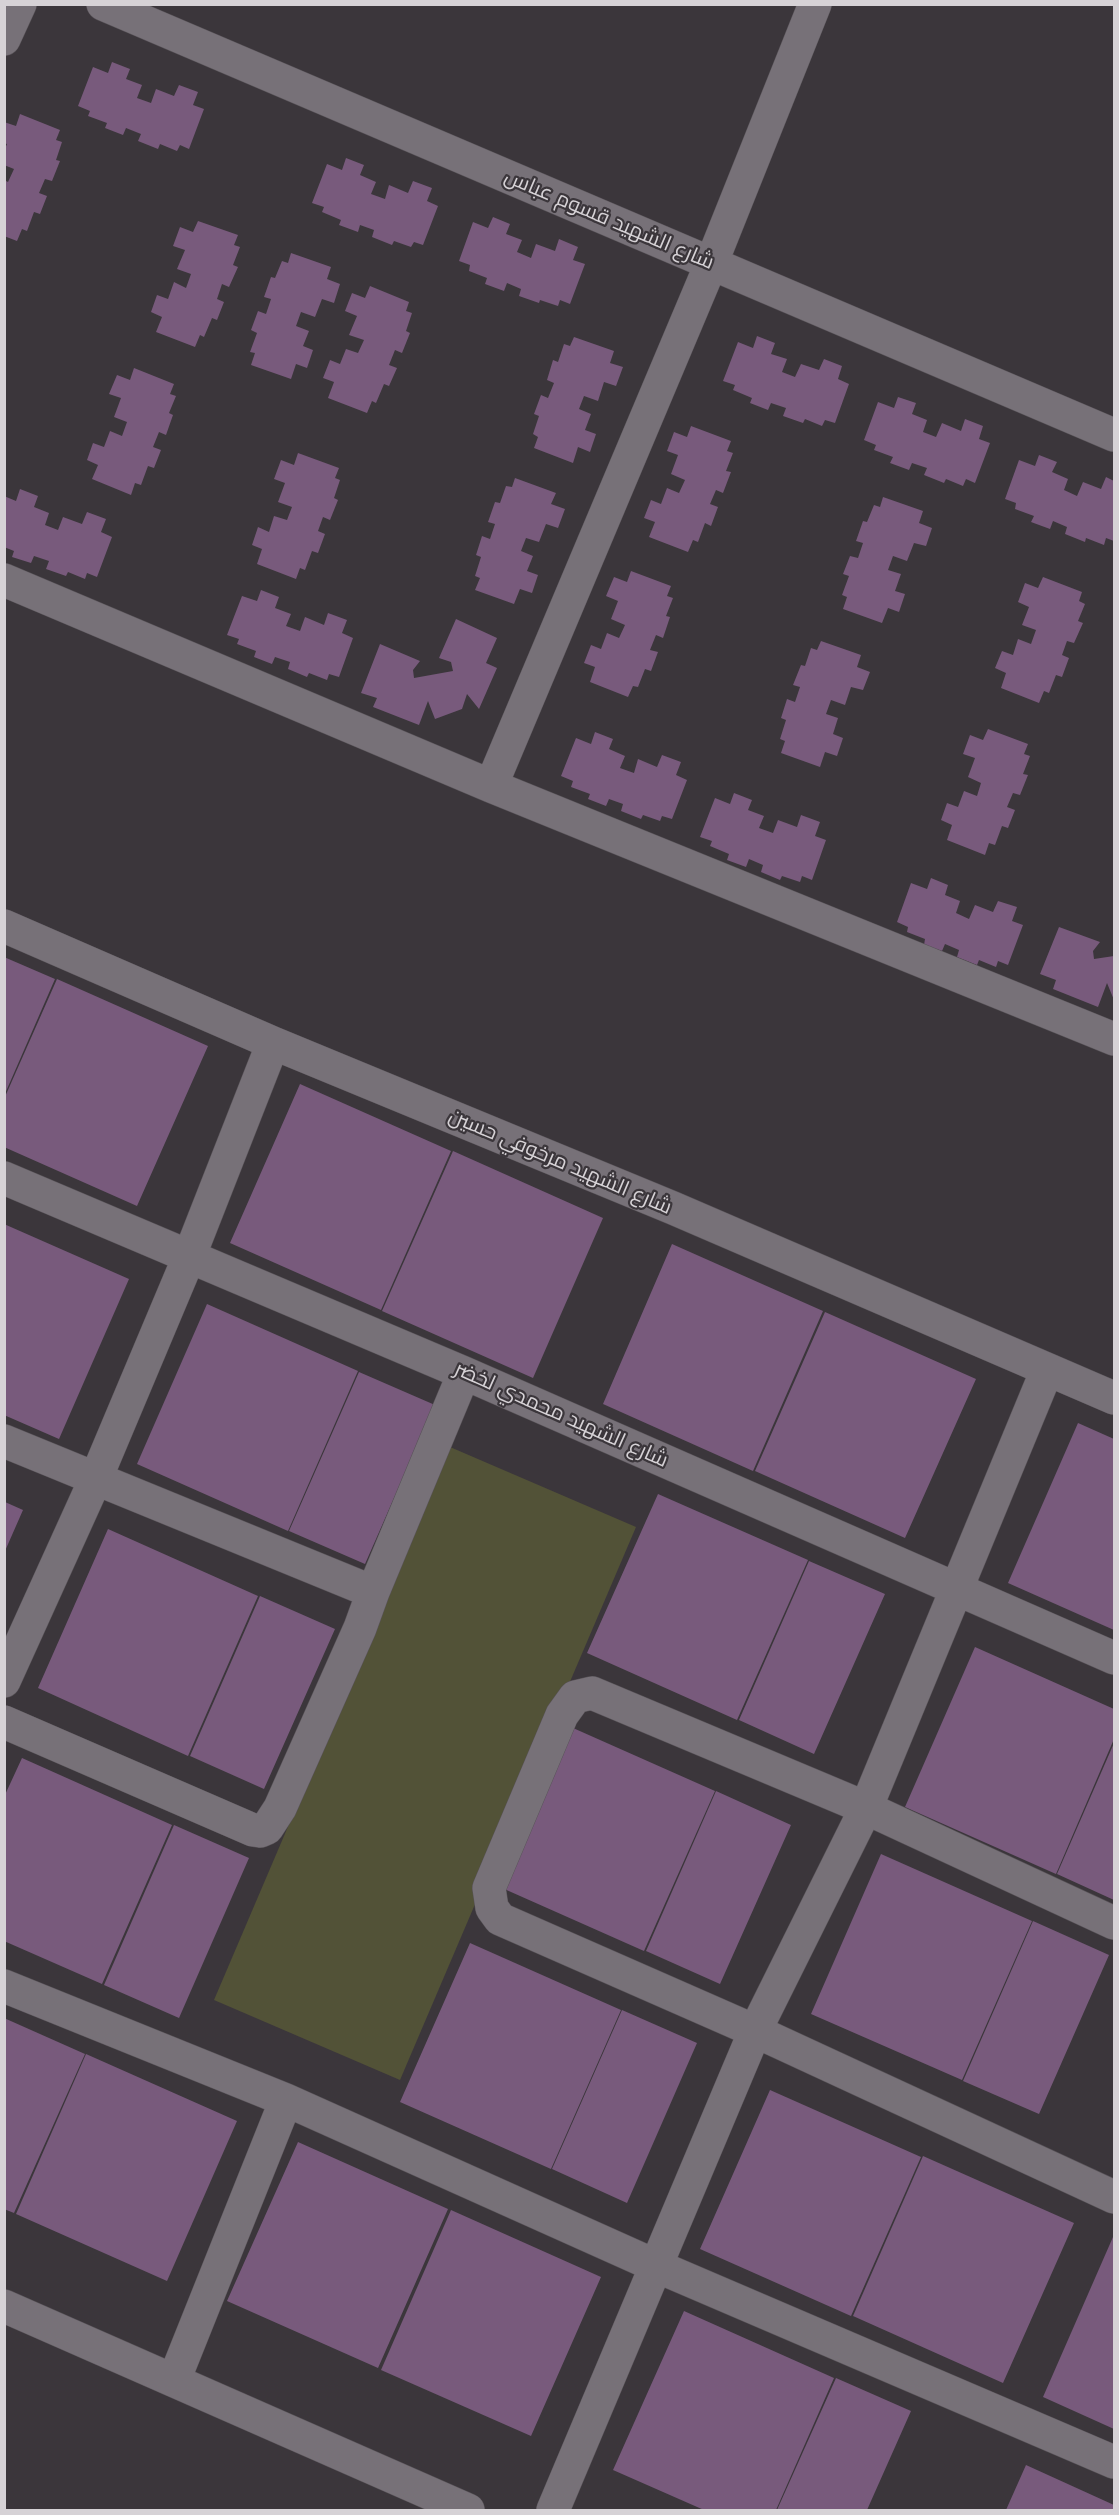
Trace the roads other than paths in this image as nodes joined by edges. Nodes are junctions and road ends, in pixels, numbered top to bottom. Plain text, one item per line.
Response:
1 (20, 4) edge
2 (103, 4) edge
3 (815, 4) edge
4 (4, 39) edge
5 (711, 264) junction
6 (1114, 435) edge
7 (4, 580) edge
8 (491, 786) junction
9 (4, 926) edge
10 (1114, 1039) edge
11 (273, 1043) junction
12 (4, 1178) edge
13 (189, 1257) junction
14 (1047, 1370) junction
15 (464, 1373) junction
16 (1114, 1398) edge
17 (4, 1441) edge
18 (96, 1478) junction
19 (956, 1588) junction
20 (373, 1592) junction
21 (1114, 1658) edge
22 (4, 1681) edge
23 (4, 1722) edge
24 (866, 1808) junction
25 (1114, 1923) edge
26 (4, 1986) edge
27 (754, 2031) junction
28 (286, 2100) junction
29 (1114, 2197) edge
30 (654, 2265) junction
31 (4, 2306) edge
32 (174, 2380) junction
33 (1114, 2462) edge
34 (468, 2511) edge
35 (553, 2511) edge

1 - 4 street
2 - 5 street, شارع الشهيد قسوم عباس
3 - 5 street
5 - 6 street, شارع الشهيد قسوم عباس
5 - 8 street
7 - 8 street
8 - 10 street
9 - 11 street, شارع الشهيد مرخوفي حسين
11 - 13 street
11 - 14 street, شارع الشهيد مرخوفي حسين
12 - 13 street, شارع الشهيد محمدي لخضر
13 - 15 street, شارع الشهيد محمدي لخضر
13 - 18 street
14 - 16 street, شارع الشهيد مرخوفي حسين
14 - 19 street
15 - 19 street, شارع الشهيد محمدي لخضر
15 - 20 street
17 - 18 street
18 - 20 street
18 - 22 street
19 - 21 street, شارع الشهيد محمدي لخضر
19 - 24 street
20 - 23 street
24 - 25 street
24 - 27 street
24 - 27 street
26 - 28 street
27 - 29 street
27 - 30 street
28 - 30 street
28 - 32 street
30 - 33 street
30 - 35 street
31 - 32 street
32 - 34 street

